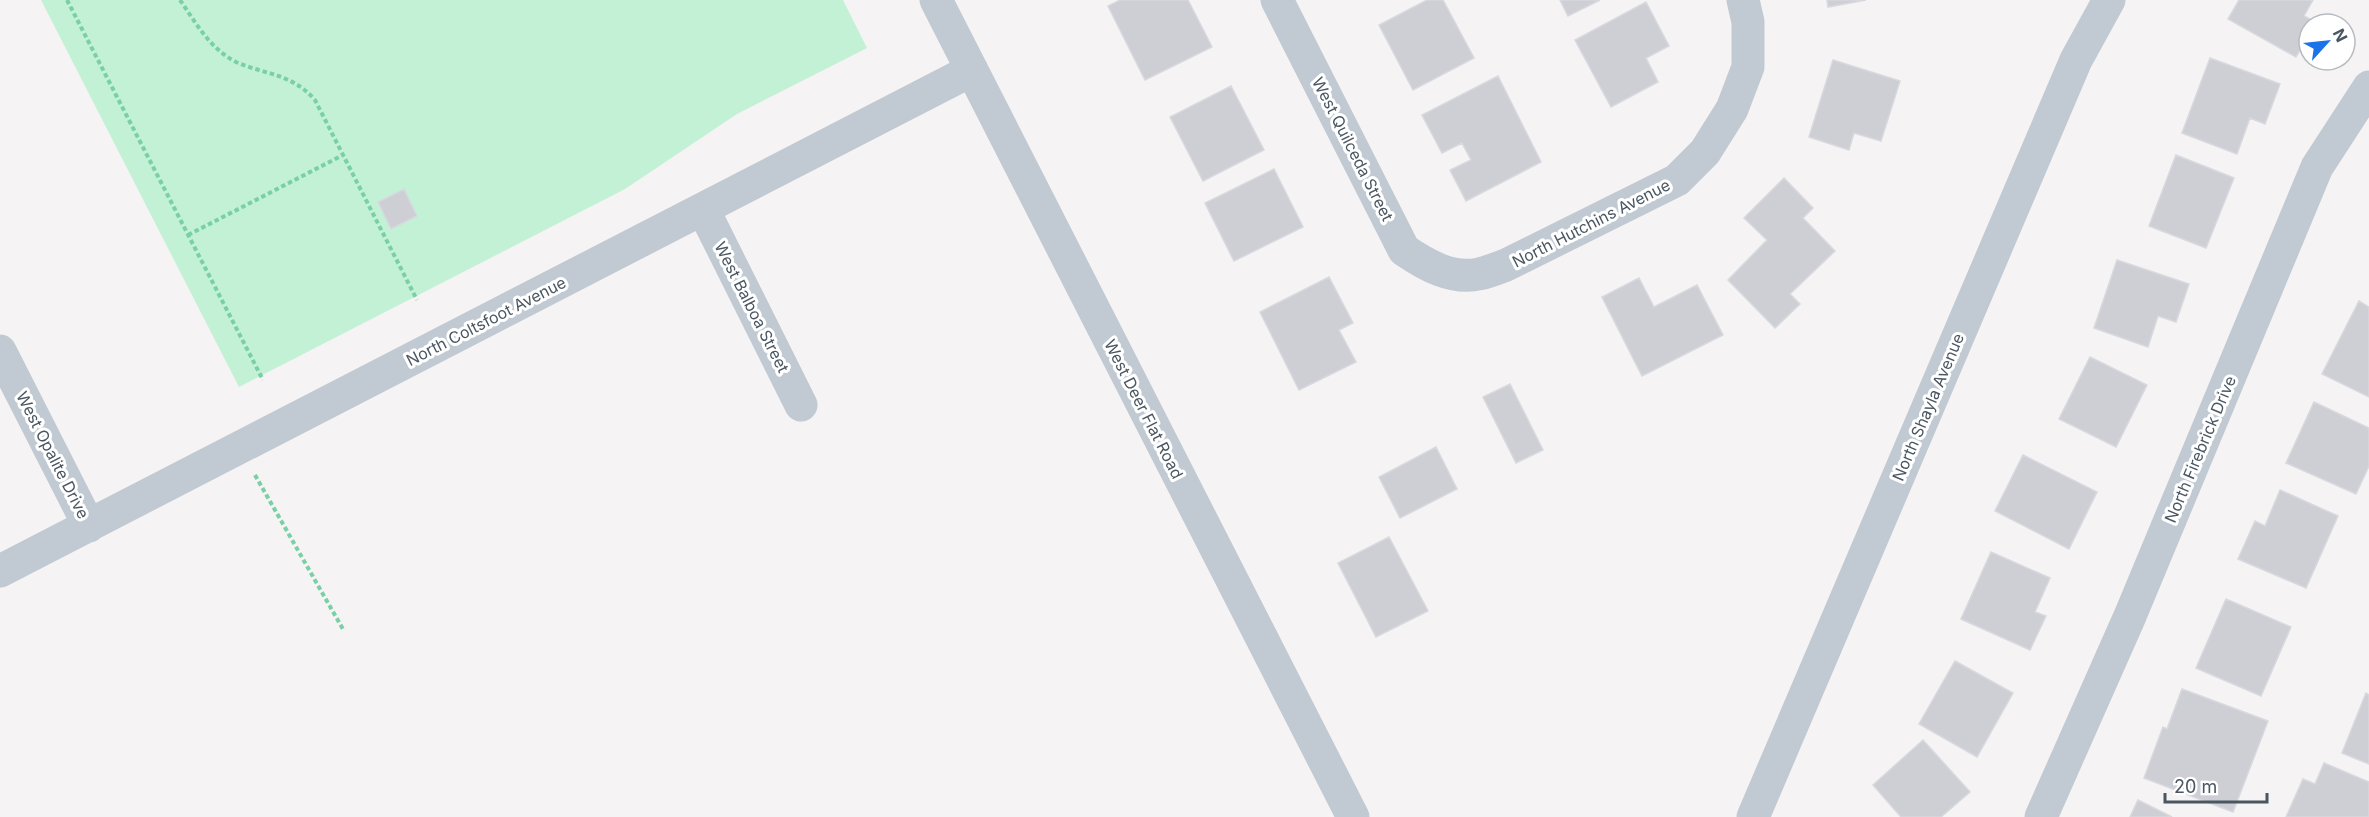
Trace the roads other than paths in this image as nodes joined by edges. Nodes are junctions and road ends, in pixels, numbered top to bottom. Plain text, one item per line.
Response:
1 (936, 0) edge
2 (1277, 0) edge
3 (1743, 0) edge
4 (2109, 0) edge
5 (972, 70) junction
6 (2369, 87) edge
7 (703, 209) junction
8 (1452, 274) joint
9 (0, 351) edge
10 (801, 405) dead end
11 (89, 526) junction
12 (0, 572) edge
13 (1353, 817) edge
14 (1752, 817) edge
15 (2041, 817) edge

1 - 5 street, West Deer Flat Road
2 - 8 street, West Quilceda Street
3 - 8 street, North Hutchins Avenue
4 - 14 street, North Shayla Avenue
5 - 7 street, North Coltsfoot Avenue
5 - 13 street, West Deer Flat Road
6 - 15 street, North Firebrick Drive
7 - 10 street, West Balboa Street
7 - 11 street, North Coltsfoot Avenue
9 - 11 street, West Opalite Drive
11 - 12 street, North Coltsfoot Avenue

